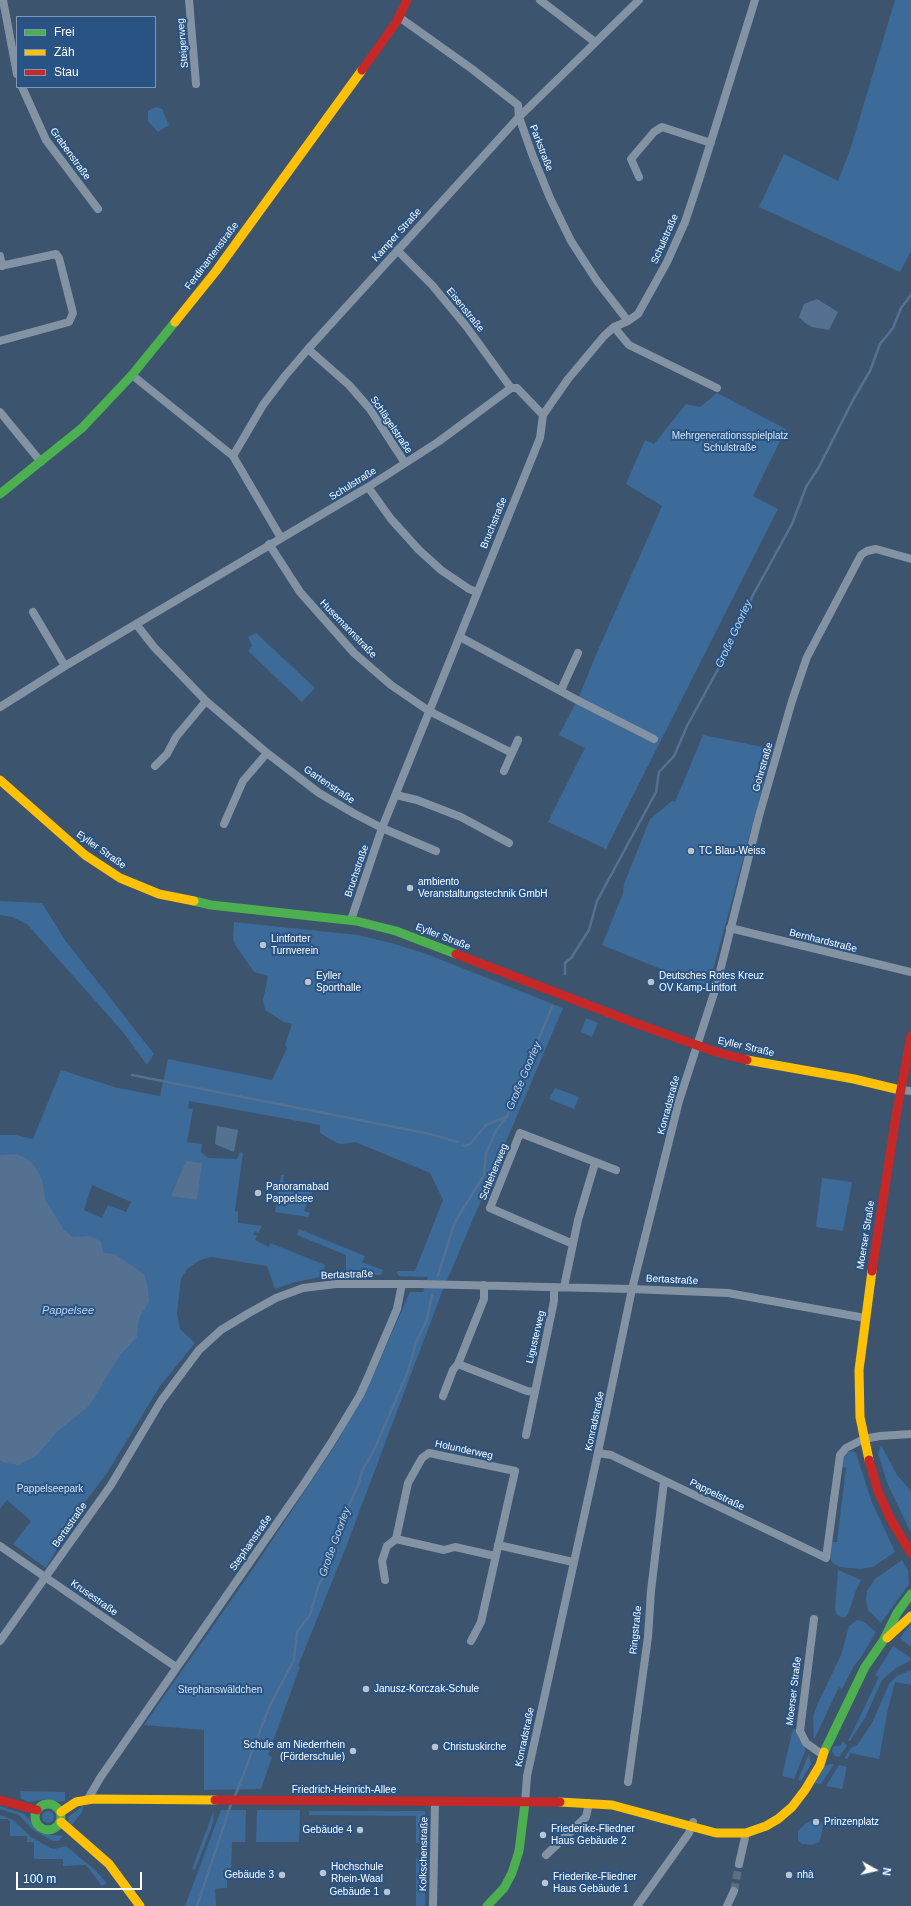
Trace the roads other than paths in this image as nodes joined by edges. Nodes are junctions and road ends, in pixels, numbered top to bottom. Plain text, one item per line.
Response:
1 (3, 0) edge
2 (190, 0) edge
3 (407, 0) edge
4 (540, 0) edge
5 (639, 0) edge
6 (755, 0) edge
7 (399, 18) junction
8 (595, 42) junction
9 (16, 69) edge
10 (196, 84) dead end
11 (22, 88) edge
12 (519, 117) junction
13 (711, 143) junction
14 (639, 177) dead end
15 (98, 208) dead end
16 (396, 250) junction
17 (0, 256) edge
18 (1, 266) edge
19 (628, 321) junction
20 (614, 327) junction
21 (0, 341) edge
22 (308, 349) junction
23 (132, 375) junction
24 (510, 388) junction
25 (717, 388) dead end
26 (0, 412) edge
27 (543, 415) junction
28 (233, 456) junction
29 (41, 462) junction
30 (405, 463) junction
31 (368, 487) junction
32 (0, 494) edge
33 (281, 538) junction
34 (269, 544) junction
35 (911, 559) edge
36 (477, 592) junction
37 (33, 612) dead end
38 (136, 624) junction
39 (460, 637) junction
40 (578, 653) dead end
41 (65, 666) junction
42 (561, 690) junction
43 (206, 701) junction
44 (0, 707) edge
45 (429, 712) junction
46 (654, 739) dead end
47 (518, 740) dead end
48 (267, 753) junction
49 (512, 753) junction
50 (155, 766) dead end
51 (504, 771) dead end
52 (0, 780) edge
53 (396, 795) junction
54 (224, 824) dead end
55 (382, 828) junction
56 (509, 843) dead end
57 (436, 851) dead end
58 (351, 920) junction
59 (730, 928) junction
60 (911, 972) edge
61 (911, 1036) edge
62 (697, 1045) junction
63 (900, 1090) junction
64 (911, 1091) edge
65 (594, 1162) junction
66 (616, 1170) dead end
67 (573, 1244) junction
68 (402, 1284) junction
69 (484, 1285) junction
70 (554, 1287) junction
71 (564, 1287) junction
72 (632, 1289) junction
73 (865, 1318) junction
74 (458, 1364) junction
75 (534, 1392) junction
76 (443, 1396) dead end
77 (911, 1434) edge
78 (526, 1435) dead end
79 (864, 1439) junction
80 (598, 1453) junction
81 (664, 1481) junction
82 (396, 1539) junction
83 (498, 1545) junction
84 (0, 1546) edge
85 (911, 1553) edge
86 (495, 1556) junction
87 (573, 1562) junction
88 (46, 1577) junction
89 (385, 1580) dead end
90 (910, 1596) edge
91 (911, 1616) edge
92 (814, 1619) dead end
93 (0, 1641) edge
94 (471, 1641) dead end
95 (883, 1641) junction
96 (176, 1667) junction
97 (823, 1755) junction
98 (628, 1782) dead end
99 (88, 1799) junction
100 (3, 1801) edge
101 (435, 1802) junction
102 (525, 1802) junction
103 (589, 1803) junction
104 (61, 1812) junction
105 (36, 1814) junction
106 (692, 1824) junction
107 (57, 1826) junction
108 (748, 1830) junction
109 (546, 1855) dead end
110 (739, 1864) tunnel mouth
111 (734, 1891) tunnel mouth
112 (729, 1903) edge
113 (140, 1906) edge
114 (433, 1906) edge
115 (487, 1906) edge
116 (637, 1906) edge

1 - 9 street
2 - 10 street, Steigerweg
3 - 7 main road, Ferdinantenstraße
4 - 8 street
5 - 8 street, Kamper Straße
6 - 13 street, Schulstraße
7 - 12 street, Parkstraße
7 - 23 main road, Ferdinantenstraße
8 - 12 street, Kamper Straße
11 - 15 street, Grabenstraße
12 - 16 street, Kamper Straße
12 - 19 street, Parkstraße
13 - 14 street
13 - 19 street, Schulstraße
16 - 22 street, Kamper Straße
16 - 24 street, Eisenstraße
17 - 18 street
18 - 21 street
19 - 20 street, Schulstraße
20 - 25 street
20 - 27 street, Schulstraße
22 - 28 street, Kamper Straße
22 - 30 street, Schlägelstraße
23 - 28 street
23 - 29 main road, Ferdinantenstraße
24 - 27 street
24 - 30 street, Schulstraße
26 - 29 street
27 - 36 street, Bruchstraße
28 - 33 street
29 - 32 main road, Ferdinantenstraße
30 - 31 street, Schulstraße
31 - 33 street, Schulstraße
31 - 36 street
33 - 34 street, Schulstraße
34 - 38 street, Schulstraße
34 - 45 street, Husemannstraße
35 - 59 street, Gohrstraße
36 - 39 street, Bruchstraße
37 - 41 street
38 - 41 street, Schulstraße
38 - 43 street, Gartenstraße
39 - 42 street
39 - 45 street, Bruchstraße
40 - 42 street
41 - 44 street, Schulstraße
42 - 46 street
43 - 48 street, Gartenstraße
43 - 50 street
45 - 49 street
45 - 53 street, Bruchstraße
47 - 49 street
48 - 54 street
48 - 55 street, Gartenstraße
49 - 51 street
52 - 58 main road, Eyller Straße
53 - 55 street, Bruchstraße
53 - 56 street
55 - 57 street
55 - 58 street, Bruchstraße
58 - 62 main road, Eyller Straße
59 - 60 street, Bernhardstraße
59 - 62 street, Gohrstraße
61 - 63 main road, Moerser Straße
62 - 63 main road, Eyller Straße
62 - 72 street, Konradstraße
63 - 64 street
63 - 73 main road, Moerser Straße
65 - 66 street, Schlehenweg
65 - 67 street
65 - 67 street, Schlehenweg
67 - 71 street
68 - 69 street, Bertastraße
68 - 88 street, Bertastraße
68 - 96 street, Stephanstraße
69 - 70 street, Bertastraße
69 - 74 street
70 - 71 street, Bertastraße
70 - 75 street, Ligusterweg
71 - 72 street, Bertastraße
72 - 73 street, Bertastraße
72 - 80 street, Konradstraße
73 - 79 main road, Moerser Straße
74 - 75 street
74 - 76 street
75 - 78 street, Ligusterweg
77 - 79 street
79 - 81 street, Pappelstraße
79 - 85 main road, Moerser Straße
80 - 81 street, Pappelstraße
80 - 87 street, Konradstraße
81 - 98 street, Ringstraße
82 - 83 street, Holunderweg
82 - 86 street
82 - 89 street, Holunderweg
83 - 86 street, Holunderweg
83 - 87 street
84 - 88 street, Krusestraße
86 - 94 street, Holunderweg
87 - 102 street, Konradstraße
88 - 93 street, Bertastraße
88 - 96 street, Krusestraße
90 - 95 main road
91 - 95 main road
92 - 97 street, Moerser Straße
95 - 97 main road
96 - 99 street, Stephanstraße
97 - 108 main road
99 - 101 main road, Friedrich-Heinrich-Allee
99 - 104 main road, Friedrich-Heinrich-Allee
100 - 105 main road
101 - 102 main road, Friedrich-Heinrich-Allee
101 - 114 street, Kolkschenstraße
102 - 103 main road, Friedrich-Heinrich-Allee
102 - 115 main road
103 - 106 main road, Friedrich-Heinrich-Allee
103 - 109 street
104 - 105 main road
104 - 107 main road
105 - 107 main road
106 - 108 main road, Friedrich-Heinrich-Allee
106 - 116 street
107 - 113 main road
108 - 110 street
111 - 112 street

